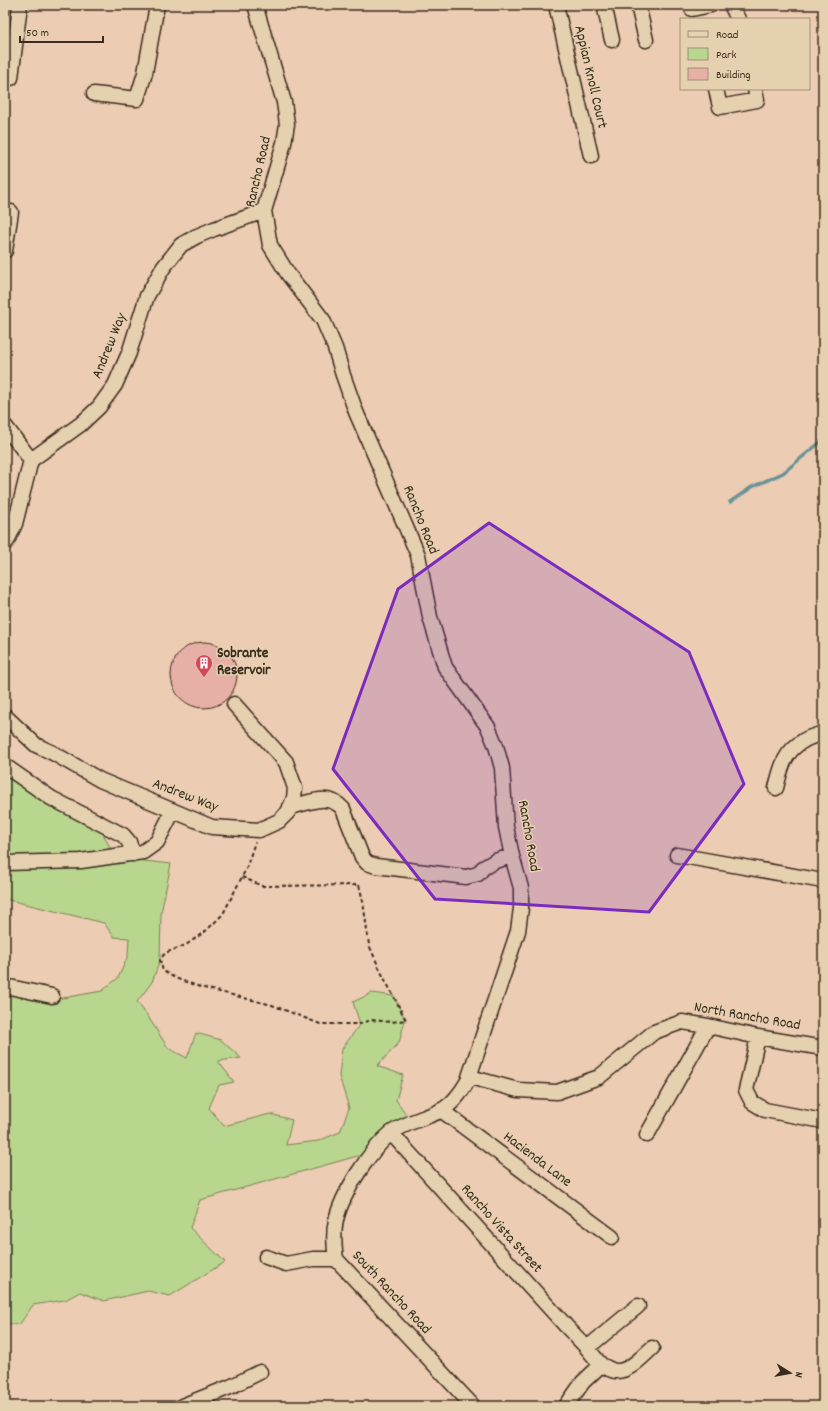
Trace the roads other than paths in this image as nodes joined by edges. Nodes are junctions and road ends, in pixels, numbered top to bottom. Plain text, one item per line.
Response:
1 (20, 5) edge
2 (157, 5) edge
3 (255, 5) edge
4 (556, 5) edge
5 (604, 5) edge
6 (638, 5) edge
7 (691, 5) edge
8 (711, 5) edge
9 (731, 5) edge
10 (738, 18) edge
11 (612, 40) dead end
12 (646, 40) dead end
13 (11, 78) dead end
14 (716, 90) edge
15 (755, 90) edge
16 (94, 94) dead end
17 (591, 156) dead end
18 (264, 211) junction
19 (11, 212) dead end
20 (5, 251) edge
21 (5, 426) edge
22 (31, 460) junction
23 (5, 543) edge
24 (234, 704) dead end
25 (5, 716) edge
26 (823, 733) edge
27 (5, 766) edge
28 (776, 788) dead end
29 (290, 807) junction
30 (173, 811) junction
31 (133, 854) junction
32 (678, 855) dead end
33 (512, 856) junction
34 (5, 863) edge
35 (823, 881) edge
36 (5, 986) edge
37 (52, 996) dead end
38 (708, 1026) junction
39 (758, 1037) junction
40 (823, 1048) edge
41 (470, 1077) junction
42 (441, 1110) junction
43 (823, 1121) edge
44 (391, 1133) junction
45 (647, 1135) dead end
46 (612, 1237) dead end
47 (266, 1257) dead end
48 (336, 1259) junction
49 (638, 1306) dead end
50 (587, 1348) junction
51 (652, 1348) dead end
52 (601, 1365) junction
53 (260, 1372) dead end
54 (182, 1406) edge
55 (473, 1406) edge
56 (566, 1406) edge

1 - 13 street
2 - 16 street
3 - 18 street, Rancho Road
4 - 17 street, Appian Knoll Court
5 - 11 street
6 - 12 street
7 - 8 street
9 - 10 street
14 - 15 street
18 - 22 street, Andrew Way
18 - 33 street, Rancho Road
19 - 20 street
21 - 22 street
22 - 23 street
24 - 29 street
25 - 30 street, Andrew Way
26 - 28 street
27 - 31 street
29 - 30 street, Andrew Way
29 - 33 street
30 - 31 street
31 - 34 street
32 - 35 street
33 - 41 street, Rancho Road
36 - 37 street
38 - 39 street, North Rancho Road
38 - 41 street, North Rancho Road
38 - 45 street
39 - 40 street, North Rancho Road
39 - 43 street
41 - 42 street, South Rancho Road
42 - 44 street, South Rancho Road
42 - 46 street, Hacienda Lane
44 - 48 street, South Rancho Road
44 - 50 street, Rancho Vista Street
47 - 48 street
48 - 55 street, South Rancho Road
49 - 50 street
50 - 52 street, Rancho Vista Street
51 - 52 street
52 - 56 street
53 - 54 street

